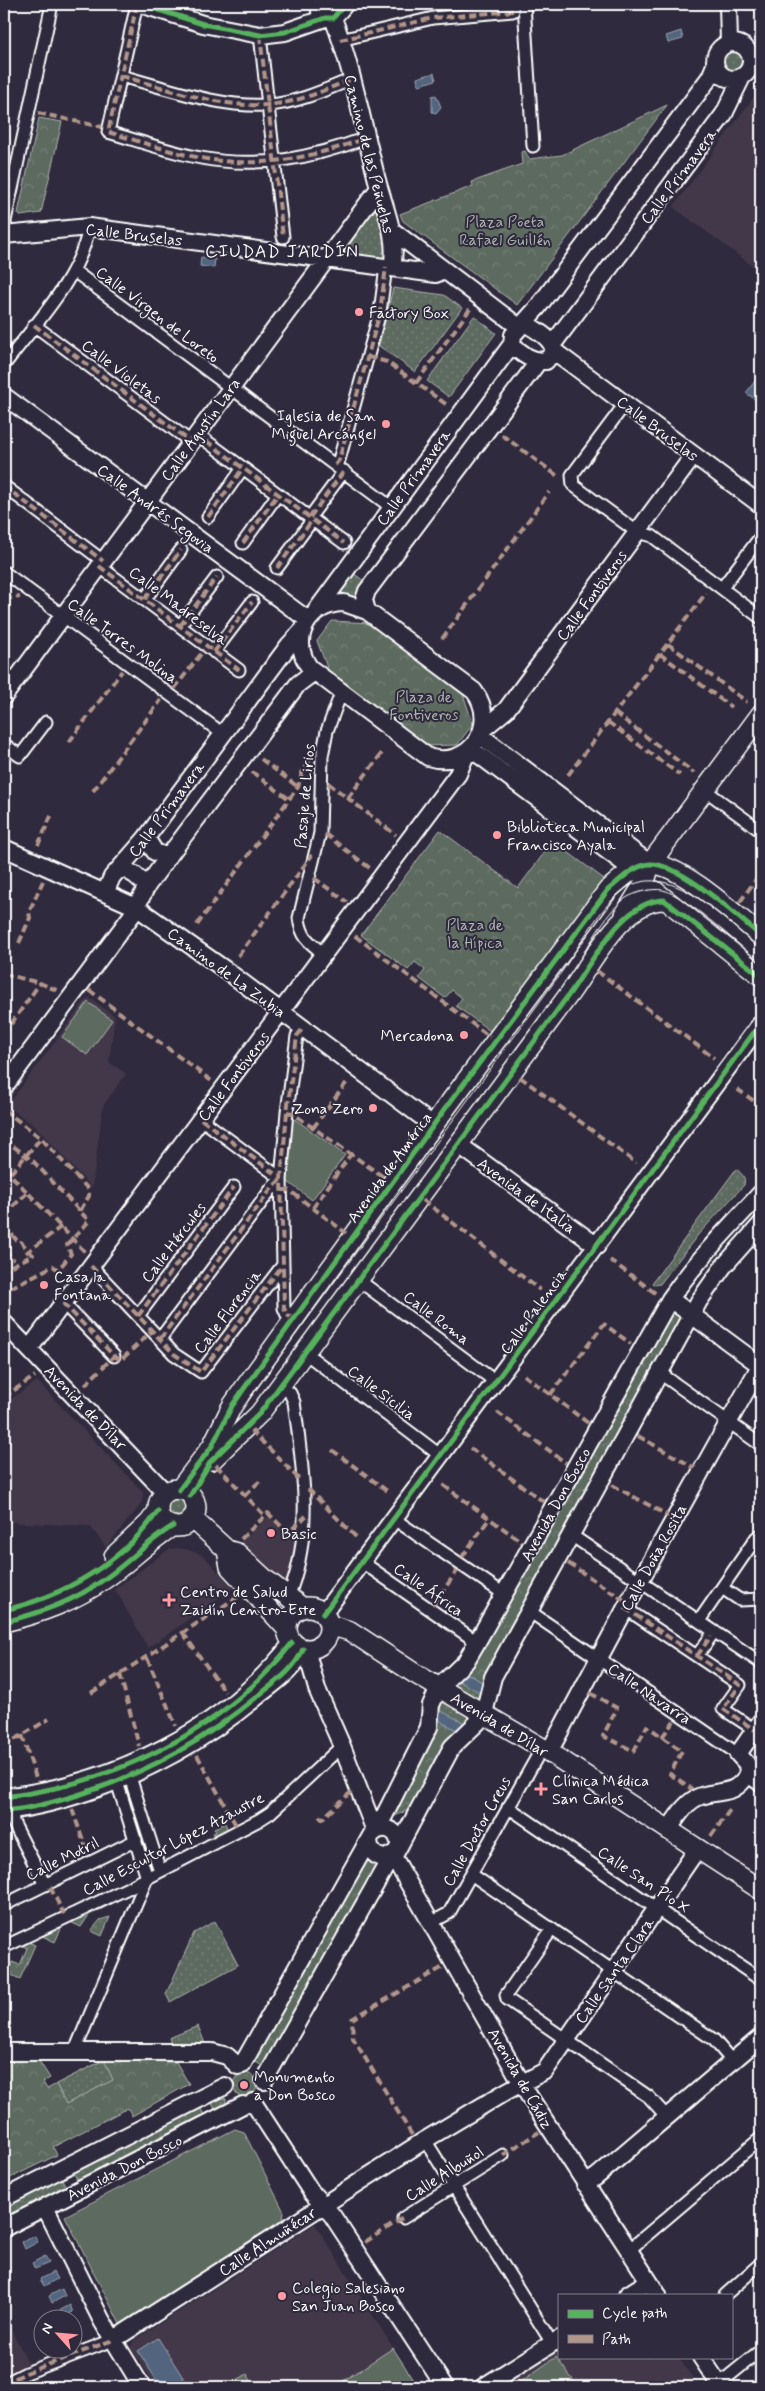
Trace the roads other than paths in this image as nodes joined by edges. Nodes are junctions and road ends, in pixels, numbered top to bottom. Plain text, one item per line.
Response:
1 (52, 4) edge
2 (139, 4) edge
3 (524, 4) edge
4 (728, 4) edge
5 (331, 10) edge
6 (513, 11) dead end
7 (306, 26) junction
8 (254, 34) junction
9 (340, 40) junction
10 (729, 43) junction
11 (715, 66) junction
12 (753, 66) edge
13 (121, 76) junction
14 (352, 79) junction
15 (268, 105) junction
16 (366, 138) junction
17 (533, 146) dead end
18 (274, 162) junction
19 (378, 188) junction
20 (89, 227) junction
21 (393, 231) junction
22 (5, 234) edge
23 (283, 237) dead end
24 (326, 258) junction
25 (389, 267) junction
26 (440, 268) junction
27 (74, 272) junction
28 (522, 325) junction
29 (34, 326) junction
30 (512, 344) junction
31 (554, 348) junction
32 (538, 362) junction
33 (4, 365) edge
34 (231, 388) junction
35 (4, 396) edge
36 (625, 404) junction
37 (194, 438) junction
38 (694, 456) junction
39 (243, 468) junction
40 (339, 468) junction
41 (4, 486) edge
42 (278, 494) junction
43 (147, 502) junction
44 (761, 506) edge
45 (391, 507) junction
46 (208, 517) dead end
47 (311, 518) junction
48 (637, 532) junction
49 (761, 536) edge
50 (243, 543) dead end
51 (344, 543) dead end
52 (182, 550) dead end
53 (101, 563) junction
54 (276, 568) dead end
55 (4, 572) edge
56 (218, 577) dead end
57 (722, 588) junction
58 (145, 600) junction
59 (252, 602) dead end
60 (367, 611) junction
61 (63, 616) junction
62 (761, 618) edge
63 (309, 620) junction
64 (180, 626) junction
65 (214, 652) junction
66 (239, 670) dead end
67 (314, 672) junction
68 (341, 693) junction
69 (4, 696) edge
70 (761, 714) edge
71 (46, 722) dead end
72 (482, 732) junction
73 (223, 734) junction
74 (4, 744) edge
75 (469, 750) junction
76 (705, 790) junction
77 (761, 831) edge
78 (146, 838) junction
79 (4, 848) edge
80 (168, 857) junction
81 (122, 867) junction
82 (637, 874) junction
83 (147, 886) junction
84 (105, 893) junction
85 (664, 900) junction
86 (136, 907) junction
87 (620, 923) junction
88 (761, 936) edge
89 (324, 953) junction
90 (761, 976) edge
91 (281, 1011) junction
92 (761, 1023) edge
93 (303, 1028) junction
94 (4, 1087) edge
95 (201, 1118) junction
96 (434, 1126) junction
97 (458, 1144) junction
98 (278, 1176) junction
99 (234, 1187) dead end
100 (761, 1193) edge
101 (761, 1224) edge
102 (596, 1246) junction
103 (91, 1266) junction
104 (282, 1266) junction
105 (358, 1278) junction
106 (670, 1300) junction
107 (63, 1302) junction
108 (692, 1314) junction
109 (138, 1316) junction
110 (294, 1319) junction
111 (4, 1323) edge
112 (160, 1339) junction
113 (29, 1349) junction
114 (304, 1352) junction
115 (114, 1356) dead end
116 (761, 1365) edge
117 (660, 1373) junction
118 (496, 1382) junction
119 (280, 1385) junction
120 (728, 1421) junction
121 (761, 1445) edge
122 (441, 1456) junction
123 (178, 1493) junction
124 (158, 1511) junction
125 (192, 1518) junction
126 (394, 1519) junction
127 (173, 1526) junction
128 (571, 1535) junction
129 (760, 1538) edge
130 (227, 1550) junction
131 (362, 1562) junction
132 (640, 1581) junction
133 (722, 1588) junction
134 (504, 1594) junction
135 (761, 1599) edge
136 (295, 1603) junction
137 (625, 1608) junction
138 (4, 1610) edge
139 (530, 1611) junction
140 (326, 1620) junction
141 (699, 1621) junction
142 (4, 1622) edge
143 (711, 1636) dead end
144 (297, 1642) junction
145 (477, 1642) junction
146 (697, 1656) junction
147 (598, 1658) junction
148 (761, 1663) edge
149 (439, 1687) junction
150 (484, 1713) junction
151 (758, 1725) edge
152 (342, 1746) junction
153 (545, 1750) junction
154 (738, 1754) junction
155 (755, 1779) edge
156 (124, 1780) junction
157 (8, 1804) edge
158 (508, 1807) junction
159 (669, 1829) junction
160 (374, 1834) junction
161 (136, 1840) junction
162 (698, 1848) junction
163 (395, 1852) junction
164 (160, 1871) junction
165 (471, 1874) junction
166 (148, 1878) junction
167 (45, 1885) junction
168 (761, 1890) edge
169 (4, 1905) edge
170 (657, 1908) junction
171 (431, 1923) junction
172 (552, 1929) junction
173 (4, 1947) edge
174 (613, 1972) junction
175 (761, 1980) edge
176 (761, 2037) edge
177 (566, 2040) junction
178 (4, 2052) edge
179 (74, 2053) junction
180 (732, 2061) junction
181 (240, 2065) junction
182 (264, 2081) junction
183 (523, 2083) junction
184 (225, 2086) junction
185 (248, 2103) junction
186 (667, 2117) junction
187 (761, 2138) edge
188 (425, 2140) junction
189 (503, 2155) dead end
190 (586, 2184) junction
191 (454, 2186) junction
192 (4, 2198) edge
193 (323, 2206) junction
194 (44, 2207) junction
195 (403, 2218) dead end
196 (4, 2228) edge
197 (629, 2250) junction
198 (761, 2263) edge
199 (654, 2288) edge
200 (631, 2294) edge
201 (726, 2294) edge
202 (113, 2340) junction
203 (555, 2341) edge
204 (761, 2350) edge
205 (702, 2358) edge
206 (4, 2384) edge
207 (720, 2386) edge
208 (142, 2387) edge
209 (445, 2387) edge
210 (483, 2387) edge

1 - 22 street
2 - 8 main road
2 - 13 street
3 - 17 street
4 - 10 main road
5 - 7 main road
5 - 8 main road
5 - 9 main road, Camino de las Peñuelas
6 - 9 street
7 - 8 main road
7 - 9 main road
8 - 15 street
9 - 14 main road, Camino de las Peñuelas
10 - 11 main road
10 - 12 main road
11 - 12 main road
11 - 28 main road, Calle Primavera
12 - 31 main road, Calle Primavera
13 - 15 street
13 - 18 street
14 - 15 street
14 - 16 main road, Camino de las Peñuelas
15 - 18 street
16 - 18 street
16 - 19 main road, Camino de las Peñuelas
18 - 23 street
19 - 21 main road, Camino de las Peñuelas
19 - 24 main road, Calle Agustín Lara
20 - 22 main road, Calle Bruselas
20 - 24 main road, Calle Bruselas
20 - 27 street
21 - 25 main road, Camino de las Peñuelas
21 - 26 main road
24 - 25 main road, Calle Bruselas
24 - 34 main road, Calle Agustín Lara
25 - 26 main road, Calle Bruselas
25 - 40 street, Camino de las Peñuelas
26 - 28 main road
27 - 29 street
27 - 34 street, Calle Virgen de Loreto
28 - 30 main road, Calle Primavera
28 - 31 main road, Calle Bruselas
29 - 33 street
29 - 37 street, Calle Violetas
30 - 32 main road
30 - 45 main road, Calle Primavera
31 - 32 main road, Calle Primavera
31 - 36 main road, Calle Bruselas
32 - 60 main road, Calle Primavera
34 - 37 main road, Calle Agustín Lara
34 - 40 street, Calle Virgen de Loreto
35 - 43 main road, Calle Andrés Segovia
36 - 38 main road, Calle Bruselas
36 - 48 street
37 - 39 street, Calle Violetas
37 - 43 main road, Calle Agustín Lara
38 - 44 main road, Calle Bruselas
38 - 48 main road, Calle Fontiveros
39 - 42 street, Calle Violetas
39 - 46 street
40 - 45 street, Calle Virgen de Loreto
40 - 47 street, Camino de las Peñuelas
41 - 53 street, Calle Madreselva
42 - 47 street, Calle Violetas
42 - 50 street
43 - 53 main road, Calle Agustín Lara
43 - 63 main road, Calle Andrés Segovia
45 - 63 main road, Calle Primavera
47 - 51 street, Calle Violetas
47 - 54 street, Camino de las Peñuelas
48 - 57 street
48 - 72 main road, Calle Fontiveros
49 - 57 street
52 - 58 street
53 - 58 street, Calle Madreselva
53 - 61 main road, Calle Agustín Lara
55 - 61 street, Calle Torres Molina
56 - 64 street
57 - 62 street
58 - 64 street, Calle Madreselva
59 - 65 street
60 - 63 main road
60 - 72 main road
61 - 69 main road, Calle Agustín Lara
61 - 73 street, Calle Torres Molina
63 - 67 main road
63 - 73 main road, Calle Primavera
64 - 65 street, Calle Madreselva
65 - 66 street, Calle Madreselva
67 - 68 main road
67 - 80 main road, Calle Primavera
68 - 75 main road
68 - 89 street, Pasaje de Lirios
70 - 76 main road, Avenida de América
71 - 74 street
72 - 75 main road, Calle Fontiveros
72 - 82 main road
73 - 78 main road, Calle Primavera
75 - 82 main road
75 - 89 main road, Calle Fontiveros
76 - 77 street
76 - 82 main road, Avenida de América
78 - 80 main road
78 - 81 main road, Calle Primavera
79 - 84 main road, Camino de La Zubia
80 - 83 main road, Calle Primavera
81 - 83 main road
81 - 84 main road, Calle Primavera
82 - 85 main road
82 - 87 main road
82 - 88 main road
82 - 96 main road, Avenida de América
83 - 86 main road, Calle Primavera
84 - 86 main road, Camino de La Zubia
85 - 87 main road
85 - 90 main road
86 - 91 main road, Camino de La Zubia
86 - 94 main road, Calle Primavera
87 - 97 main road
89 - 91 main road, Calle Fontiveros
91 - 93 main road, Camino de La Zubia
91 - 95 main road, Calle Fontiveros
92 - 102 main road, Calle Palencia
93 - 96 main road, Camino de La Zubia
93 - 98 street
95 - 98 street
95 - 103 main road, Calle Fontiveros
96 - 97 main road
96 - 110 main road, Avenida de América
97 - 102 main road, Avenida de Italia
97 - 105 main road
98 - 104 street
98 - 112 street
99 - 109 street, Calle Hércules
100 - 106 main road, Avenida Don Bosco
101 - 108 main road, Avenida Don Bosco
102 - 118 main road, Calle Palencia
103 - 107 main road, Calle Fontiveros
103 - 109 street, Calle Florencia
104 - 110 street
104 - 112 street, Calle Florencia
105 - 114 main road
105 - 118 street, Calle Roma
106 - 108 main road
106 - 134 main road, Avenida Don Bosco
107 - 113 main road, Calle Fontiveros
107 - 115 street
108 - 116 main road
108 - 117 main road, Avenida Don Bosco
109 - 112 street, Calle Florencia
110 - 123 main road, Avenida de América
111 - 113 main road, Avenida de Dílar
113 - 123 main road, Avenida de Dílar
114 - 119 main road
114 - 122 street, Calle Sicilia
116 - 120 main road, Calle Doña Rosita
117 - 120 street
117 - 128 main road, Avenida Don Bosco
118 - 122 main road, Calle Palencia
119 - 123 main road
119 - 136 street
120 - 121 street
120 - 132 main road, Calle Doña Rosita
122 - 126 main road, Calle Palencia
123 - 124 main road
123 - 125 main road
124 - 127 main road
124 - 138 main road
125 - 127 main road
125 - 130 main road
126 - 131 main road, Calle Palencia
126 - 134 street
127 - 142 main road
128 - 132 street
128 - 139 main road, Avenida Don Bosco
129 - 133 street
130 - 136 main road
130 - 144 main road
131 - 140 main road, Calle Palencia
131 - 145 street, Calle África
132 - 137 main road, Calle Doña Rosita
132 - 141 street
133 - 135 street
133 - 141 street
134 - 145 main road, Avenida Don Bosco
136 - 140 main road
136 - 144 main road
137 - 146 street
137 - 147 main road, Calle Doña Rosita
139 - 147 street, Calle Navarra
139 - 150 main road, Avenida Don Bosco
140 - 144 main road
140 - 149 main road, Avenida de Dílar
141 - 148 street
143 - 146 street
144 - 152 main road
144 - 156 main road
144 - 157 main road
145 - 149 main road, Avenida Don Bosco
146 - 151 street
147 - 153 main road, Calle Doña Rosita
147 - 154 street, Calle Navarra
149 - 150 main road, Avenida de Dílar
149 - 160 main road, Avenida Don Bosco
150 - 153 main road, Avenida de Dílar
150 - 163 main road, Avenida Don Bosco
151 - 154 main road
152 - 160 main road
152 - 164 street, Calle Escultor López Azaustre
153 - 158 street, Calle Doctor Creus
153 - 159 main road, Avenida de Dílar
154 - 155 main road, Calle Navarra
155 - 159 main road
156 - 157 main road
156 - 161 street
156 - 164 street
157 - 167 street
158 - 165 street, Calle Doctor Creus
158 - 170 street, Calle San Pío X
159 - 162 main road, Avenida de Dílar
160 - 163 main road
160 - 163 main road
160 - 181 main road, Avenida Don Bosco
161 - 166 street
161 - 167 street, Calle Motril
162 - 168 main road, Avenida de Dílar
162 - 170 main road, Calle Santa Clara
163 - 171 main road, Avenida de Cádiz
163 - 182 main road, Avenida Don Bosco
164 - 166 street, Calle Escultor López Azaustre
165 - 171 street, Calle Doctor Creus
165 - 172 street
166 - 173 street, Calle Escultor López Azaustre
166 - 179 street
167 - 169 street, Calle Motril
170 - 174 main road, Calle Santa Clara
170 - 175 street, Calle San Pío X
171 - 183 main road, Avenida de Cádiz
172 - 174 street
172 - 177 street
174 - 177 main road, Calle Santa Clara
174 - 180 street
176 - 180 main road
177 - 183 main road, Calle Santa Clara
177 - 186 street
178 - 179 main road
179 - 181 main road
180 - 186 main road
181 - 182 main road
181 - 184 main road
182 - 185 main road
183 - 188 main road, Calle Almuñécar
183 - 190 main road, Avenida de Cádiz
184 - 185 main road
184 - 192 main road, Avenida Don Bosco
185 - 193 main road
185 - 194 main road, Avenida Don Bosco
186 - 190 main road
187 - 197 street
188 - 191 street
188 - 193 main road, Calle Almuñécar
189 - 191 street, Calle Albuñol
190 - 197 main road, Avenida de Cádiz
191 - 195 street, Calle Albuñol
191 - 203 street
193 - 202 main road, Calle Almuñécar
193 - 209 main road
194 - 196 main road, Avenida Don Bosco
194 - 202 main road
197 - 199 main road, Avenida de Cádiz
198 - 201 street
199 - 200 main road
202 - 206 street, Calle Almuñécar
202 - 208 main road
203 - 210 main road
204 - 207 street
205 - 207 main road

